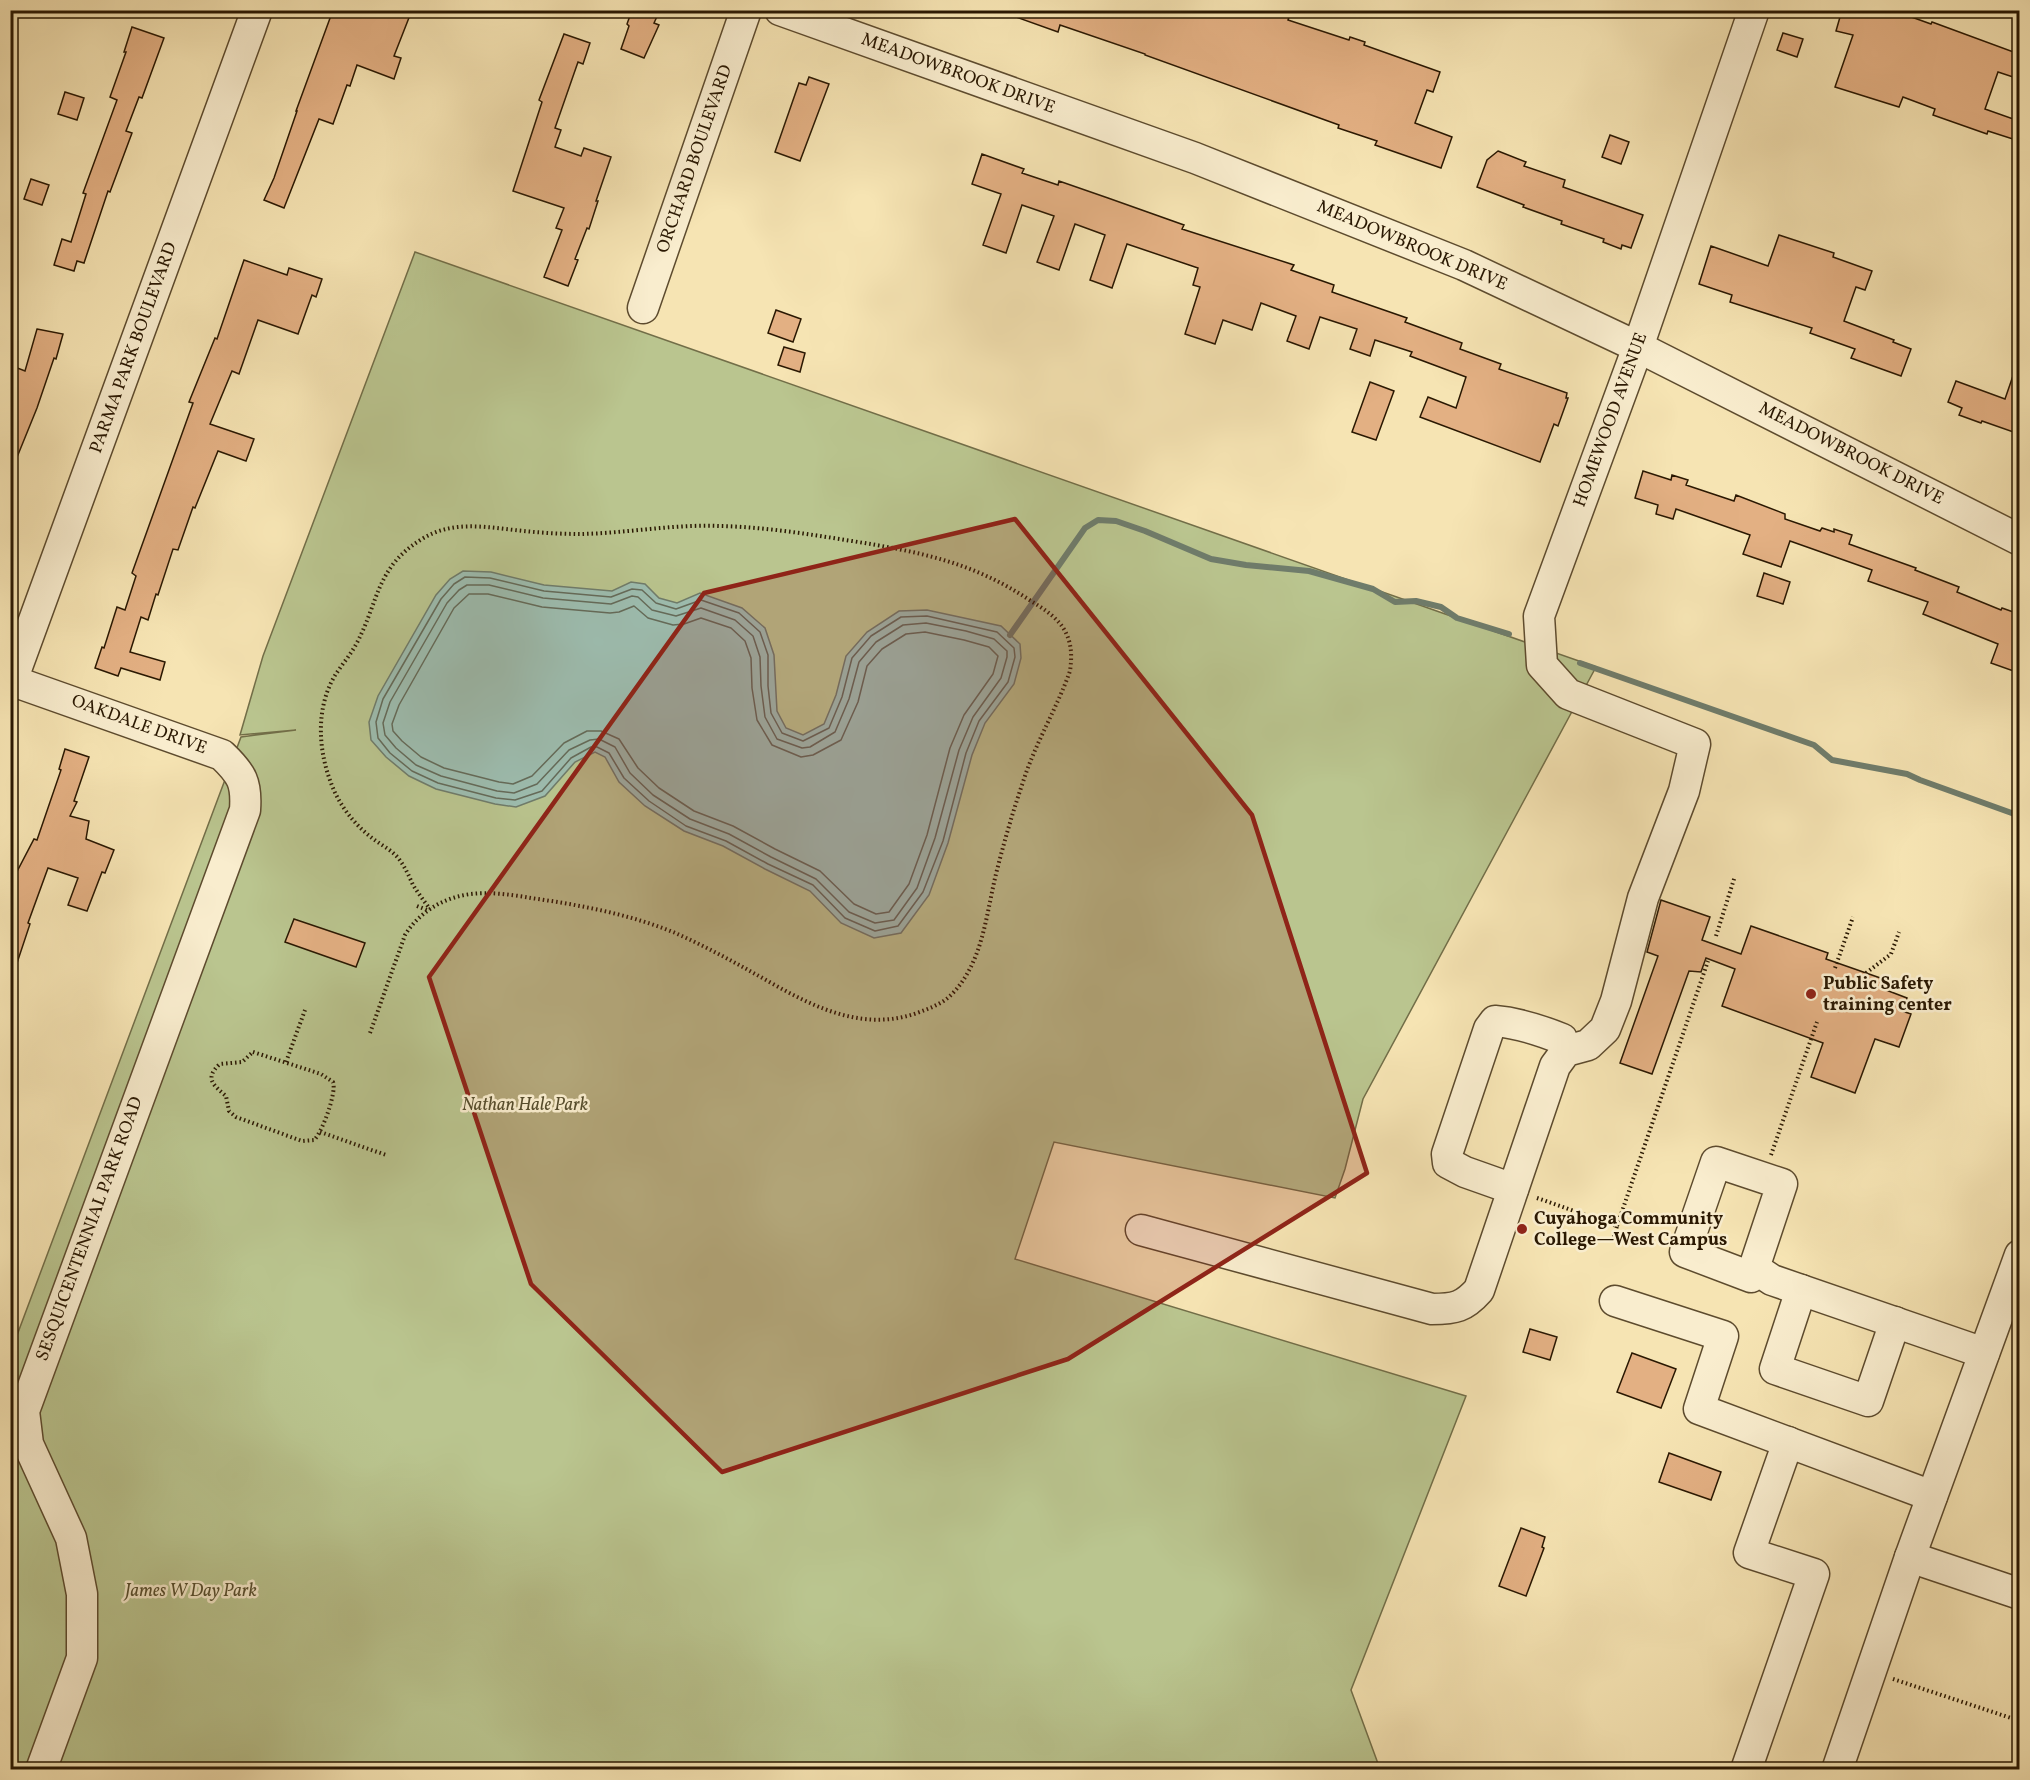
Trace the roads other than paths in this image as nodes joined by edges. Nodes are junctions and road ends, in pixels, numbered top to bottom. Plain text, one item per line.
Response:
1 (256, 10) edge
2 (746, 10) edge
3 (780, 10) edge
4 (1754, 10) edge
5 (643, 308) dead end
6 (1638, 347) junction
7 (2019, 540) edge
8 (11, 682) edge
9 (246, 794) joint
10 (1566, 1051) junction
11 (1514, 1190) junction
12 (1142, 1230) dead end
13 (2019, 1255) edge
14 (1754, 1268) dead end
15 (1801, 1290) junction
16 (1616, 1301) dead end
17 (1895, 1322) junction
18 (1984, 1353) junction
19 (1788, 1442) junction
20 (1932, 1496) junction
21 (1910, 1557) junction
22 (2019, 1594) edge
23 (41, 1770) edge
24 (1746, 1770) edge
25 (1837, 1770) edge

1 - 8 street, PARMA PARK BOULEVARD
2 - 5 street, ORCHARD BOULEVARD
3 - 6 street, MEADOWBROOK DRIVE
4 - 6 street, HOMEWOOD AVENUE
6 - 7 street, MEADOWBROOK DRIVE
6 - 10 street, HOMEWOOD AVENUE
8 - 9 street, OAKDALE DRIVE
9 - 23 street, SESQUICENTENNIAL PARK ROAD
10 - 11 street
10 - 11 street
11 - 12 street
13 - 18 street
14 - 15 street
15 - 17 street
15 - 17 street
16 - 19 street
17 - 18 street
18 - 20 street
19 - 20 street
19 - 24 street
20 - 21 street
21 - 22 street
21 - 25 street

